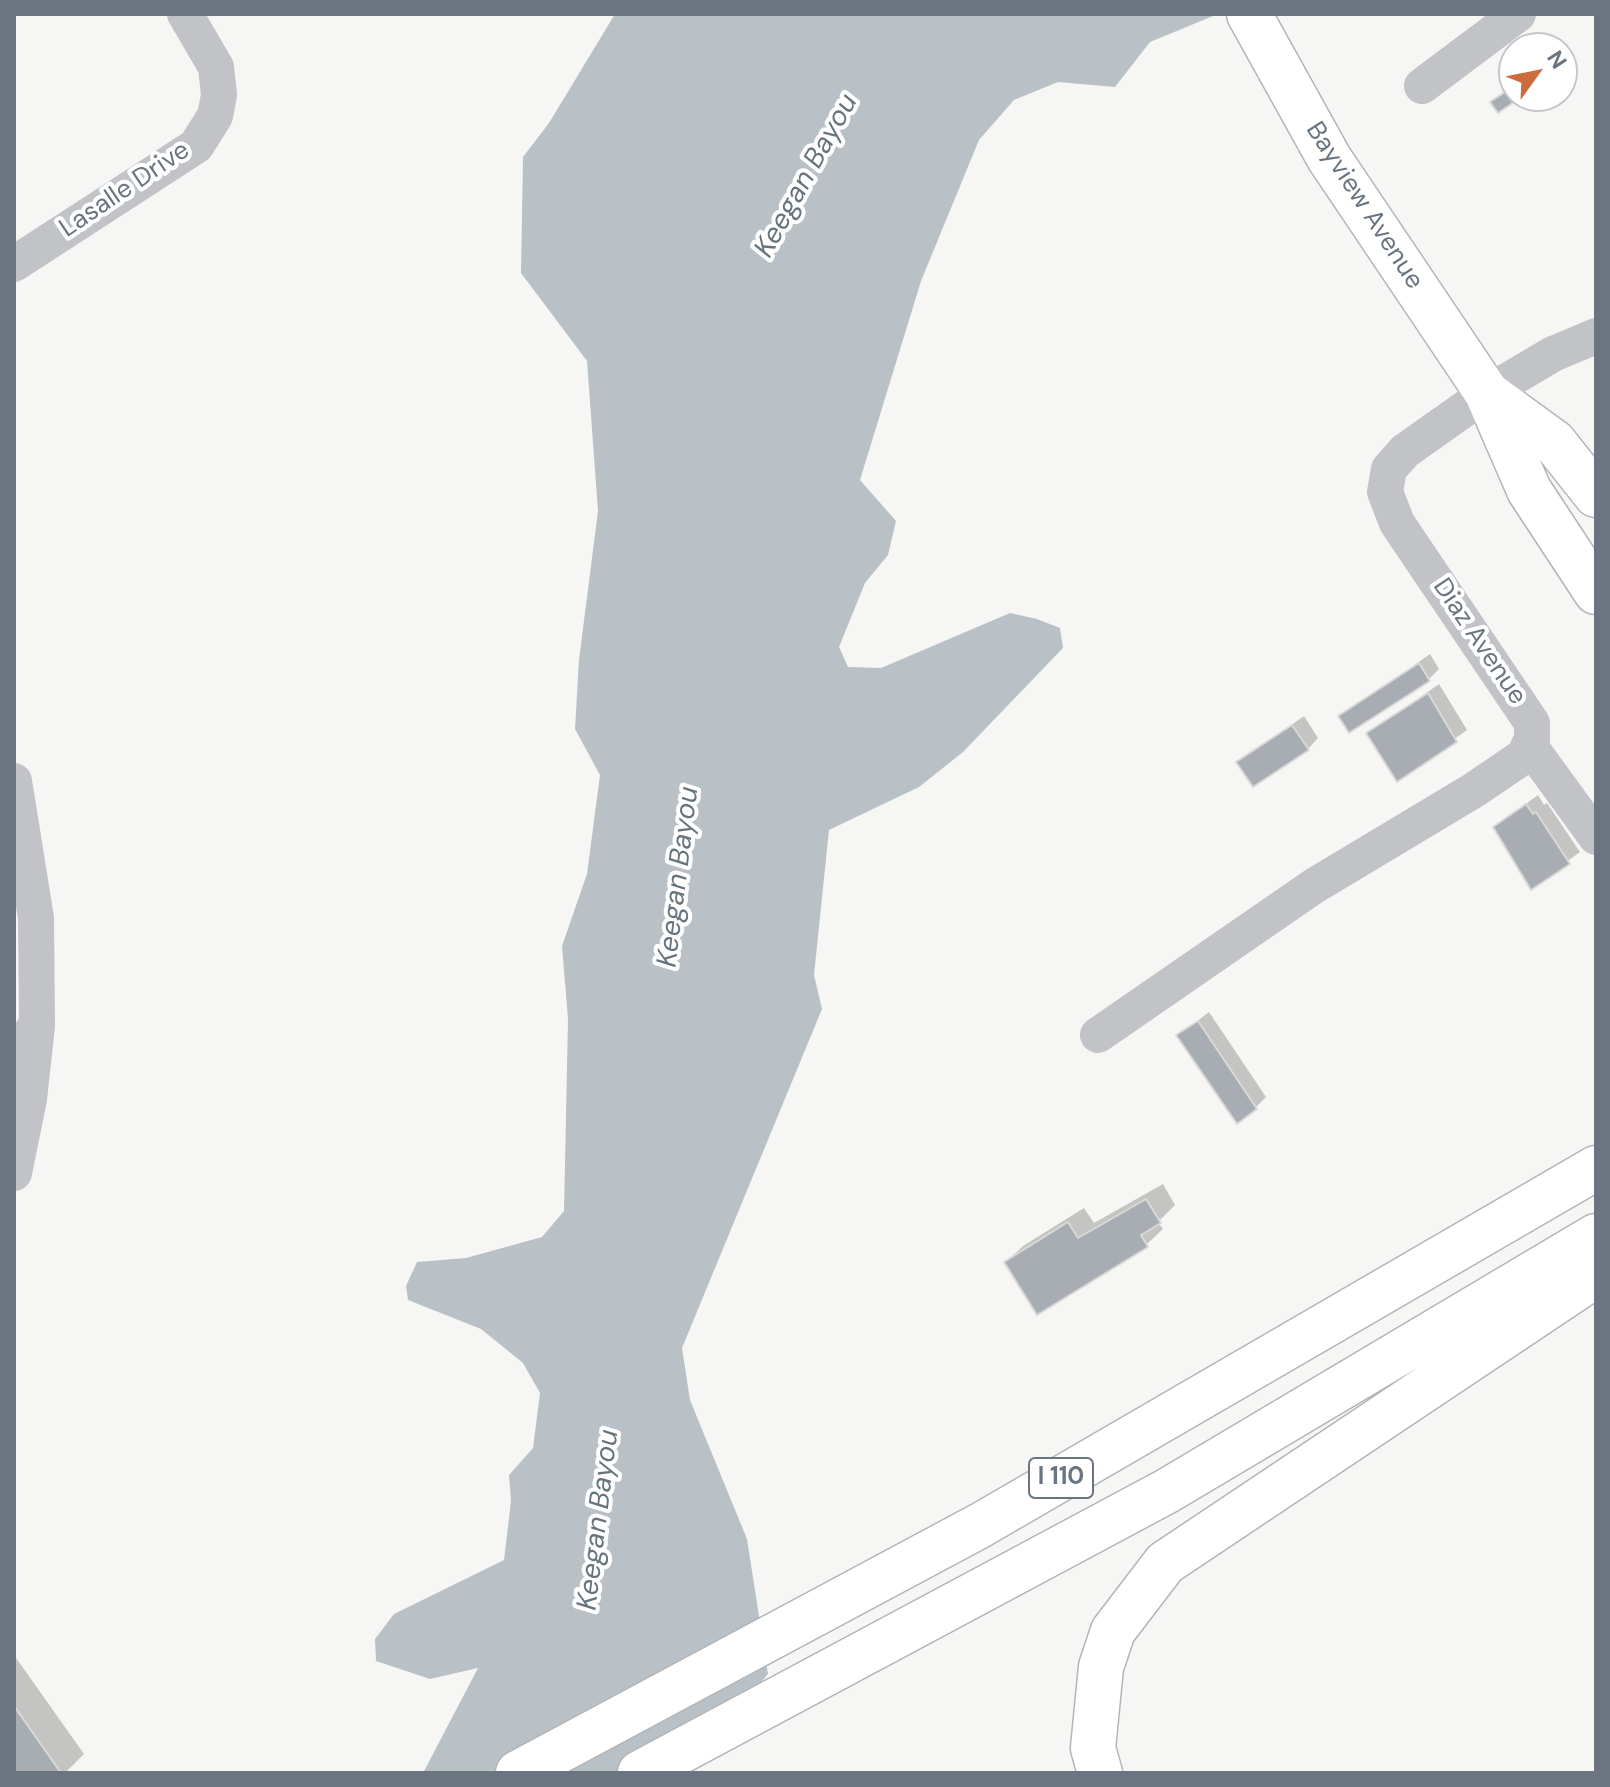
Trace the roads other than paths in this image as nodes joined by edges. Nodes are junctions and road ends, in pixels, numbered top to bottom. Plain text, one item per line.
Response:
1 (185, 14) edge
2 (1249, 14) edge
3 (1518, 14) edge
4 (1422, 86) dead end
5 (14, 264) edge
6 (1596, 336) edge
7 (1487, 393) junction
8 (1596, 495) edge
9 (1596, 592) edge
10 (1529, 745) junction
11 (14, 781) edge
12 (1596, 837) edge
13 (37, 1024) junction
14 (1098, 1035) dead end
15 (14, 1057) edge
16 (1596, 1168) edge
17 (14, 1173) edge
18 (1596, 1236) edge
19 (1596, 1275) edge
20 (518, 1773) edge
21 (640, 1773) edge
22 (1100, 1773) edge

1 - 5 street, Lasalle Drive
2 - 7 main road, Bayview Avenue
3 - 4 street
6 - 7 street, Diaz Avenue
7 - 8 main road, Bayview Avenue
7 - 9 main road, Bayview Avenue
7 - 10 street, Diaz Avenue
10 - 12 street
10 - 14 street
11 - 13 street
13 - 15 street
13 - 17 street
16 - 20 main road, I 110
18 - 21 main road, I 110
19 - 22 main road

